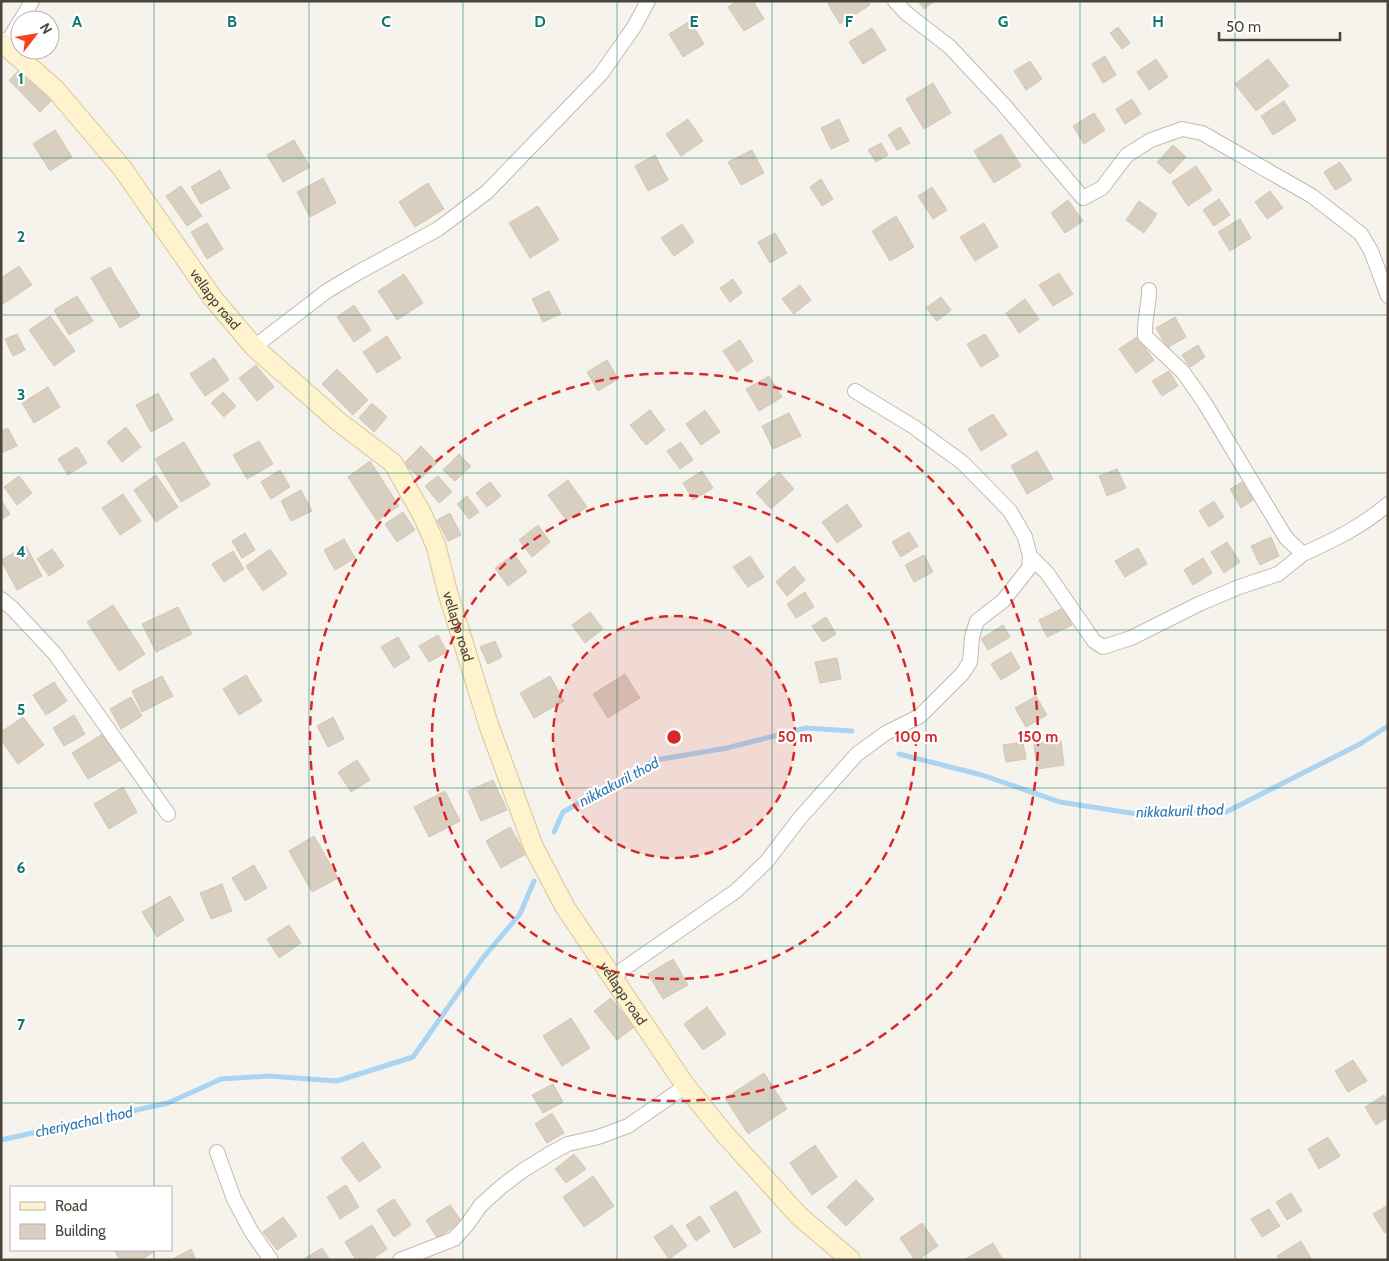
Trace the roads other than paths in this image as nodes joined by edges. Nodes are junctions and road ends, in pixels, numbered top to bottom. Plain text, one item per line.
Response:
1 (648, 1) edge
2 (895, 1) edge
3 (3, 44) edge
4 (1149, 290) dead end
5 (1388, 296) edge
6 (254, 347) junction
7 (855, 391) dead end
8 (1388, 504) edge
9 (1302, 554) junction
10 (1030, 556) junction
11 (1, 599) edge
12 (168, 814) dead end
13 (612, 977) junction
14 (685, 1084) junction
15 (217, 1152) dead end
16 (271, 1260) edge
17 (400, 1260) edge
18 (851, 1260) edge

1 - 6 street
2 - 5 street
3 - 6 main road, vellapp road
4 - 9 street
6 - 13 main road, vellapp road
7 - 10 street
8 - 9 street
9 - 10 street
10 - 13 street
11 - 12 street
13 - 14 main road, vellapp road
14 - 17 street
14 - 18 main road, vellapp road
15 - 16 street

